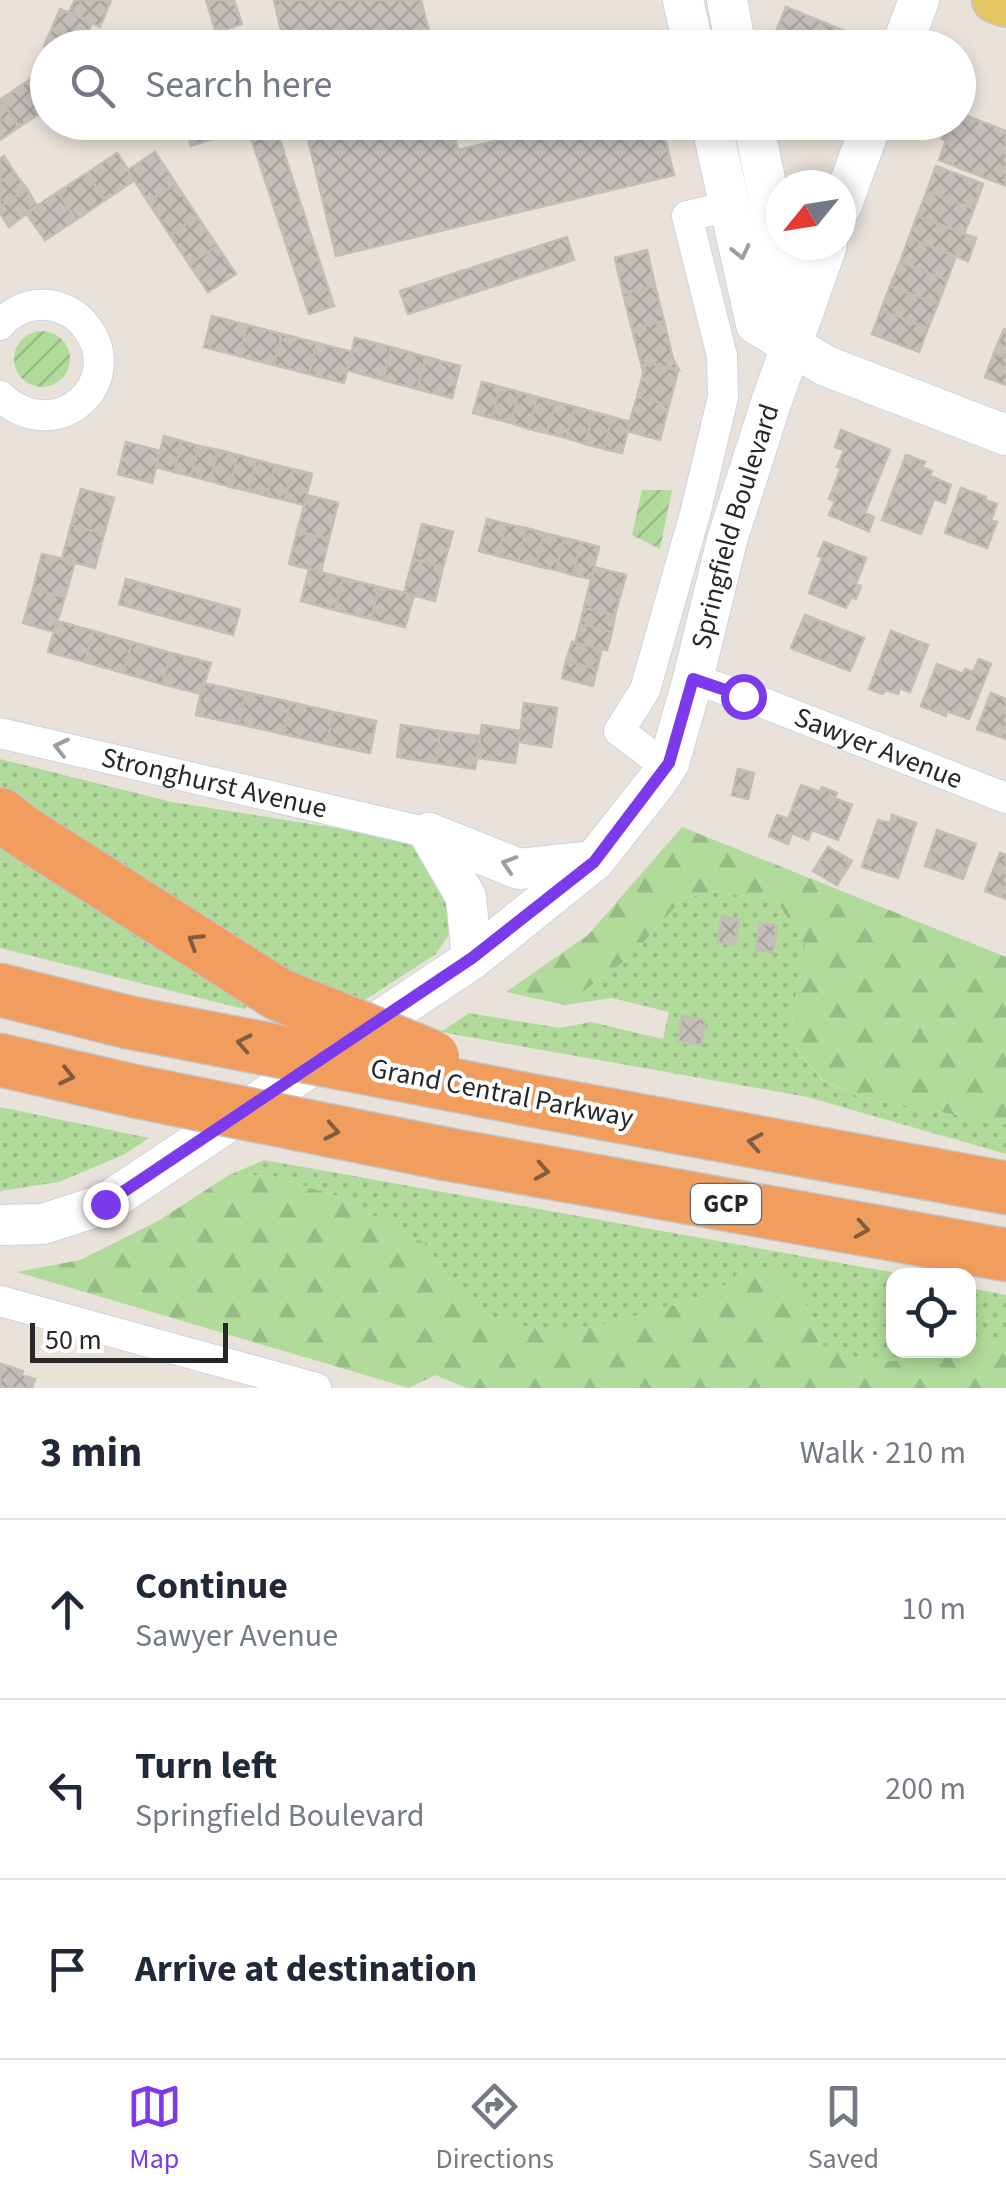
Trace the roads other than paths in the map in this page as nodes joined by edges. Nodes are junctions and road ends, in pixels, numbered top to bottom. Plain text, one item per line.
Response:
1 (683, 0) edge
2 (726, 0) edge
3 (919, 0) edge
4 (995, 0) edge
5 (1006, 4) edge
6 (690, 30) edge
7 (732, 30) edge
8 (908, 30) edge
9 (715, 140) edge
10 (757, 140) edge
11 (763, 140) edge
12 (864, 140) edge
13 (780, 170) edge
14 (850, 170) edge
15 (730, 206) junction
16 (822, 260) edge
17 (2, 318) edge
18 (792, 347) junction
19 (0, 396) edge
20 (1006, 436) edge
21 (693, 679) junction
22 (0, 732) edge
23 (666, 768) junction
24 (1006, 798) edge
25 (0, 814) edge
26 (429, 833) junction
27 (594, 862) junction
28 (472, 958) junction
29 (0, 990) edge
30 (0, 1060) edge
31 (546, 1103) junction
32 (1006, 1188) edge
33 (0, 1225) edge
34 (1006, 1255) edge
35 (0, 1301) edge
36 (270, 1382) edge
37 (316, 1388) edge

1 - 6 main road
2 - 7 main road
3 - 8 main road
4 - 5 main road
9 - 15 main road
10 - 18 main road
11 - 13 main road
12 - 14 main road
15 -> 18 main road
15 - 23 street, Springfield Boulevard
16 - 18 main road, Springfield Boulevard
17 - 19 street
18 - 20 main road
18 - 21 main road, Springfield Boulevard
21 - 23 main road, Springfield Boulevard
21 - 24 street, Sawyer Avenue
26 -> 22 street, Stronghurst Avenue
23 - 27 main road, Springfield Boulevard
31 -> 25 highway, bridge
27 -> 26 main road
26 - 28 main road
27 - 28 main road, Springfield Boulevard
28 - 33 main road, Springfield Boulevard
31 -> 29 highway, Grand Central Parkway / GCP, bridge
30 -> 34 highway, GCP, bridge
32 -> 31 highway, Grand Central Parkway / GCP
35 - 36 street
36 - 37 street

